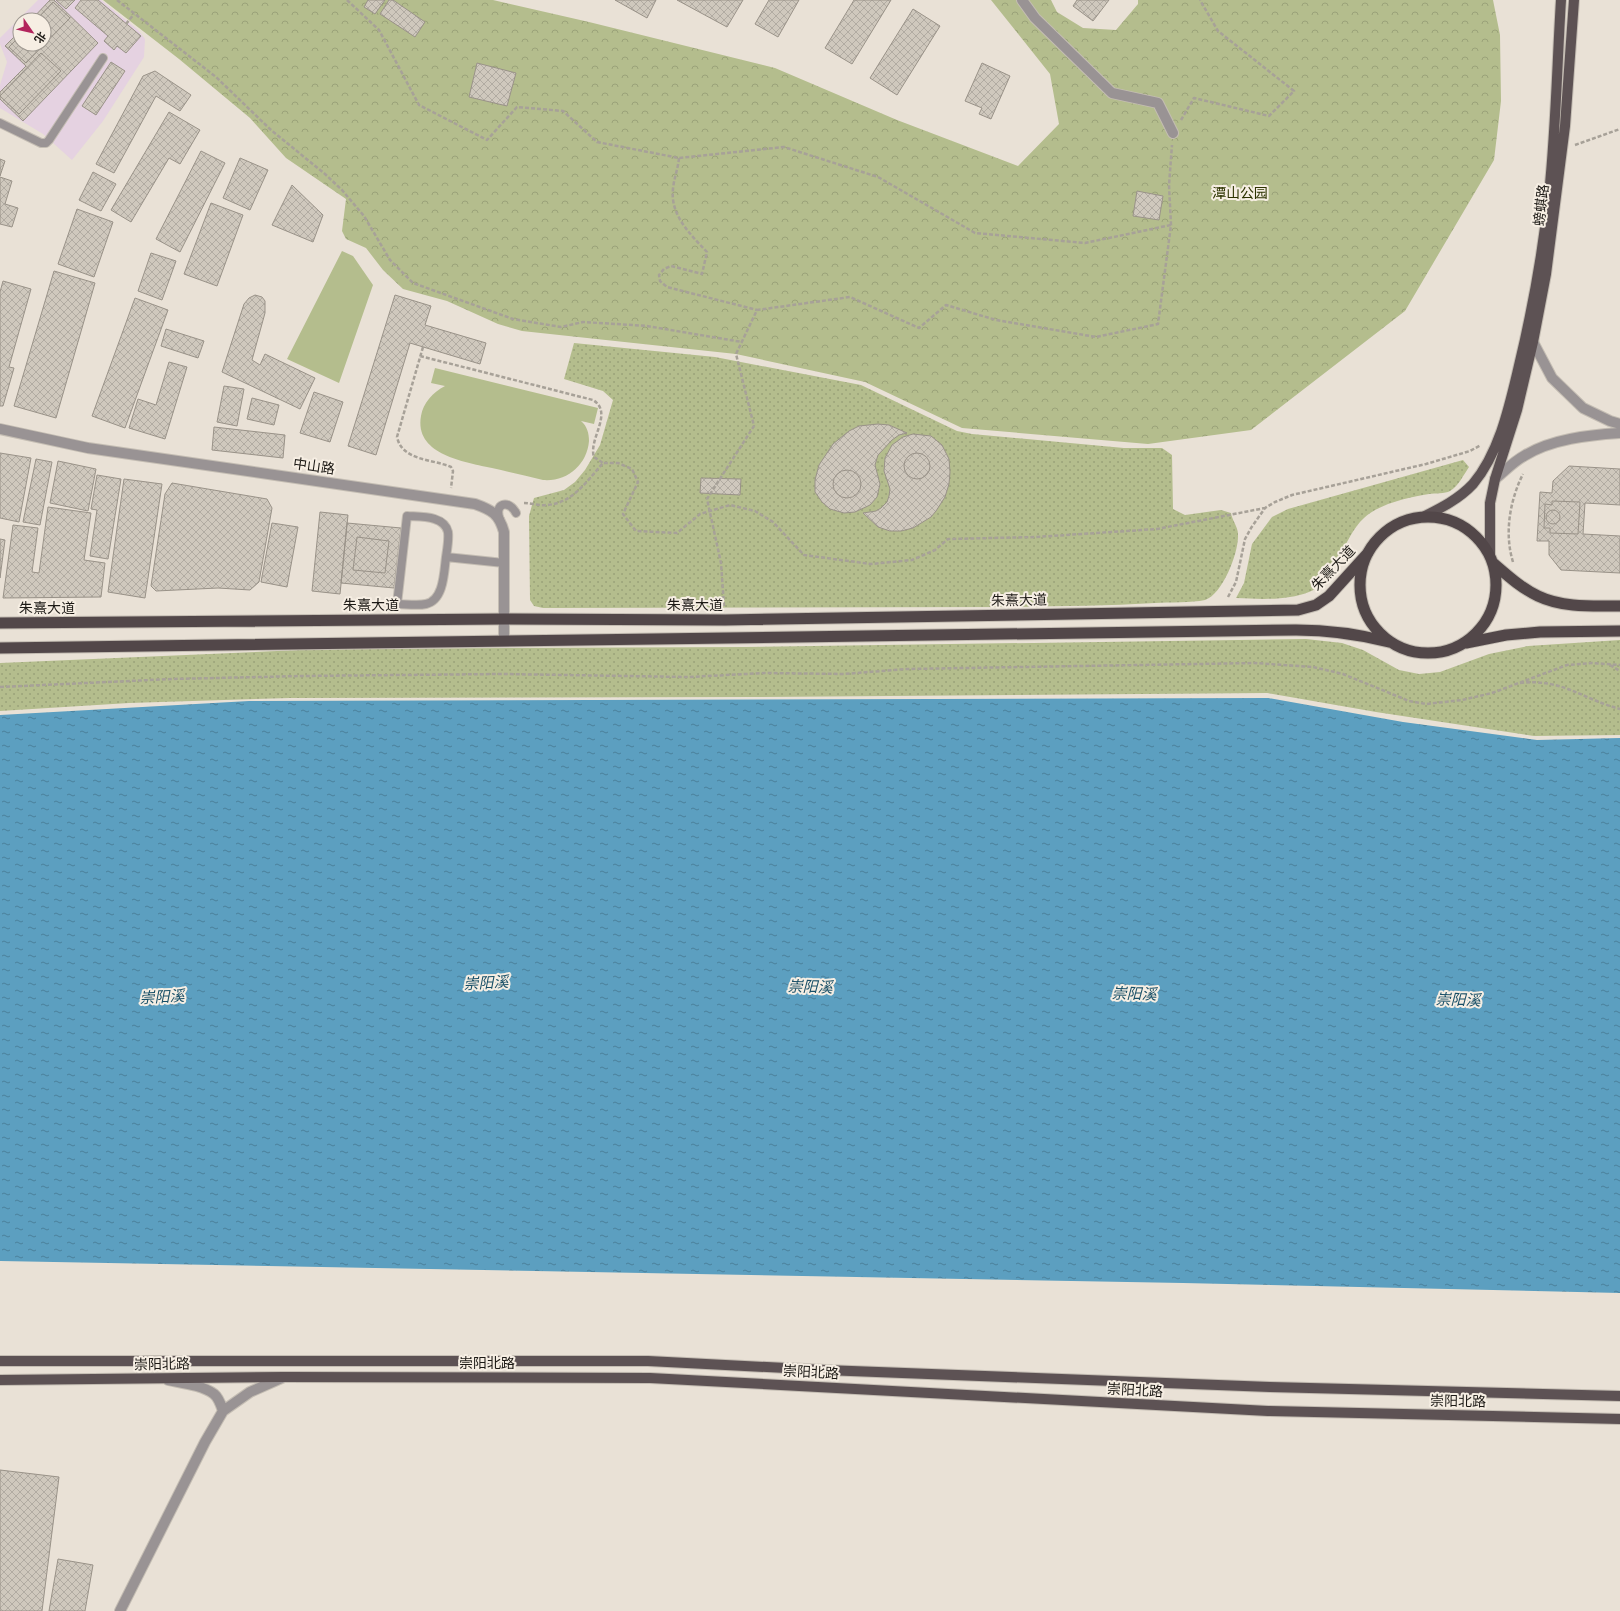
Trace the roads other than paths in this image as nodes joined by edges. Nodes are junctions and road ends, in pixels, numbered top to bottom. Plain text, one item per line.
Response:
1 (1022, 0) edge
2 (1561, 0) edge
3 (1574, 0) edge
4 (103, 58) dead end
5 (0, 123) edge
6 (1173, 133) road end
7 (1533, 342) junction
8 (1513, 409) junction
9 (1620, 424) edge
10 (0, 429) edge
11 (1620, 433) edge
12 (1495, 479) junction
13 (516, 513) dead end
14 (1422, 517) junction
15 (501, 522) junction
16 (1368, 553) junction
17 (446, 558) junction
18 (1491, 560) junction
19 (504, 563) junction
20 (1620, 606) edge
21 (504, 619) junction
22 (0, 623) edge
23 (1620, 631) edge
24 (504, 641) junction
25 (1389, 642) junction
26 (1465, 643) junction
27 (0, 648) edge
28 (0, 1361) edge
29 (284, 1377) junction
30 (160, 1378) junction
31 (0, 1380) edge
32 (1620, 1396) edge
33 (223, 1411) junction
34 (1620, 1419) edge
35 (120, 1611) edge

1 - 6 street
2 - 8 main road
3 - 7 main road, 螃蜞路
4 - 5 lane
7 - 8 main road, 螃蜞路
7 - 9 street
8 - 12 main road
8 - 14 main road
10 - 15 street, 中山路
11 - 12 street
12 - 18 main road
13 - 15 lane
14 - 16 highway
14 - 18 highway
15 - 19 street
16 - 21 highway, 朱熹大道
16 - 25 highway
17 - 17 lane
17 - 19 lane
18 - 20 highway
18 - 26 highway
19 - 21 street
21 - 22 highway, 朱熹大道
21 - 24 street
23 - 26 highway
24 - 25 highway
24 - 27 highway
25 - 26 highway
28 - 32 main road, 崇阳北路
29 - 30 main road, 崇阳北路
29 - 33 street
29 - 34 main road, 崇阳北路
30 - 31 main road, 崇阳北路
30 - 33 street
33 - 35 street

